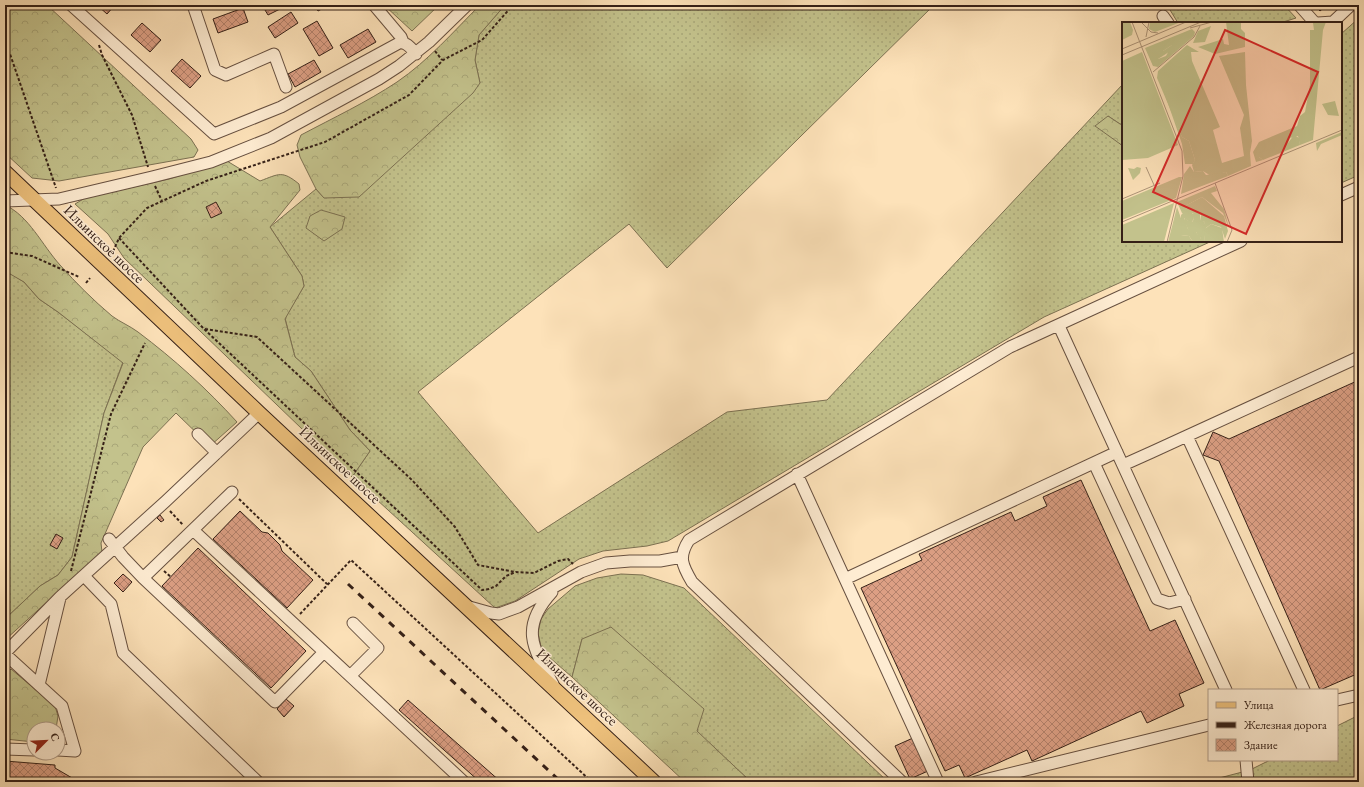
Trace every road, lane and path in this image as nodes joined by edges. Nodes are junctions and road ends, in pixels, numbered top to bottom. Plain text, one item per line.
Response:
1 (71, 5) edge
2 (193, 5) edge
3 (374, 5) edge
4 (467, 5) edge
5 (513, 5) edge
6 (1299, 5) edge
7 (1351, 5) edge
8 (1314, 22) edge
9 (1333, 22) edge
10 (98, 42) dead end
11 (403, 42) junction
12 (5, 46) edge
13 (416, 54) junction
14 (286, 86) dead end
15 (5, 172) edge
16 (152, 177) junction
17 (1359, 187) edge
18 (1342, 195) edge
19 (59, 199) junction
20 (5, 201) edge
21 (35, 201) junction
22 (162, 202) junction
23 (119, 238) junction
24 (1239, 242) edge
25 (5, 252) edge
26 (110, 257) dead end
27 (79, 277) dead end
28 (90, 278) dead end
29 (86, 283) dead end
30 (1059, 326) junction
31 (204, 329) junction
32 (145, 343) dead end
33 (1359, 357) edge
34 (259, 413) junction
35 (198, 434) dead end
36 (1188, 436) junction
37 (1117, 452) junction
38 (217, 453) junction
39 (1094, 463) junction
40 (1123, 464) junction
41 (797, 474) junction
42 (232, 492) joint
43 (163, 504) junction
44 (192, 532) junction
45 (112, 543) junction
46 (682, 558) junction
47 (516, 572) junction
48 (581, 572) junction
49 (71, 573) dead end
50 (84, 576) junction
51 (144, 578) junction
52 (845, 579) junction
53 (327, 584) junction
54 (558, 585) junction
55 (60, 597) junction
56 (1185, 599) junction
57 (466, 606) junction
58 (292, 622) junction
59 (353, 624) dead end
60 (324, 652) junction
61 (5, 653) edge
62 (350, 676) junction
63 (39, 685) junction
64 (1226, 689) edge
65 (1304, 689) edge
66 (557, 692) junction
67 (1359, 695) edge
68 (1338, 700) edge
69 (1208, 725) edge
70 (5, 749) edge
71 (26, 750) edge
72 (66, 750) edge
73 (1246, 761) edge
74 (258, 782) edge
75 (464, 782) edge
76 (592, 782) edge
77 (654, 782) edge
78 (902, 782) edge
79 (938, 782) edge
80 (976, 782) edge
81 (1248, 782) edge

1 - 11 street
2 - 14 street
3 - 11 street
4 - 13 street
5 - 22 path
6 - 8 street
7 - 9 street
10 - 16 path
11 - 13 street
12 - 19 path
13 - 16 street
15 - 21 main road, Ильинское шоссе
16 - 19 street
16 - 22 path
17 - 18 street
19 - 21 street
20 - 21 street
21 - 34 main road, Ильинское шоссе
22 - 23 path
23 - 26 path
23 - 31 path
24 - 30 street
25 - 27 path
28 - 29 path
30 - 37 street
30 - 41 street
31 - 47 path
31 - 47 path
32 - 49 path
33 - 36 street
34 - 38 street
34 - 57 main road, Ильинское шоссе
35 - 38 street
36 - 40 street
36 - 65 street
37 - 39 street
37 - 40 street
38 - 43 street
39 - 52 street
39 - 56 street
40 - 56 street
41 - 46 street
41 - 52 street
42 - 44 street
42 - 53 path
43 - 44 path
43 - 45 street
44 - 51 street
44 - 58 street
45 - 50 street
45 - 51 street
46 - 48 street
46 - 78 street
47 - 48 path
48 - 54 street
50 - 55 street
50 - 74 street
51 - 60 street
52 - 79 street
53 - 58 path
53 - 76 path
54 - 57 street
54 - 66 street
55 - 61 street
55 - 63 street
56 - 64 street
57 - 66 main road, Ильинское шоссе
58 - 60 street
59 - 62 street
60 - 62 street
61 - 63 street
62 - 75 street
63 - 72 street
66 - 77 main road, Ильинское шоссе
67 - 68 street
69 - 80 street
70 - 71 street
73 - 81 street

